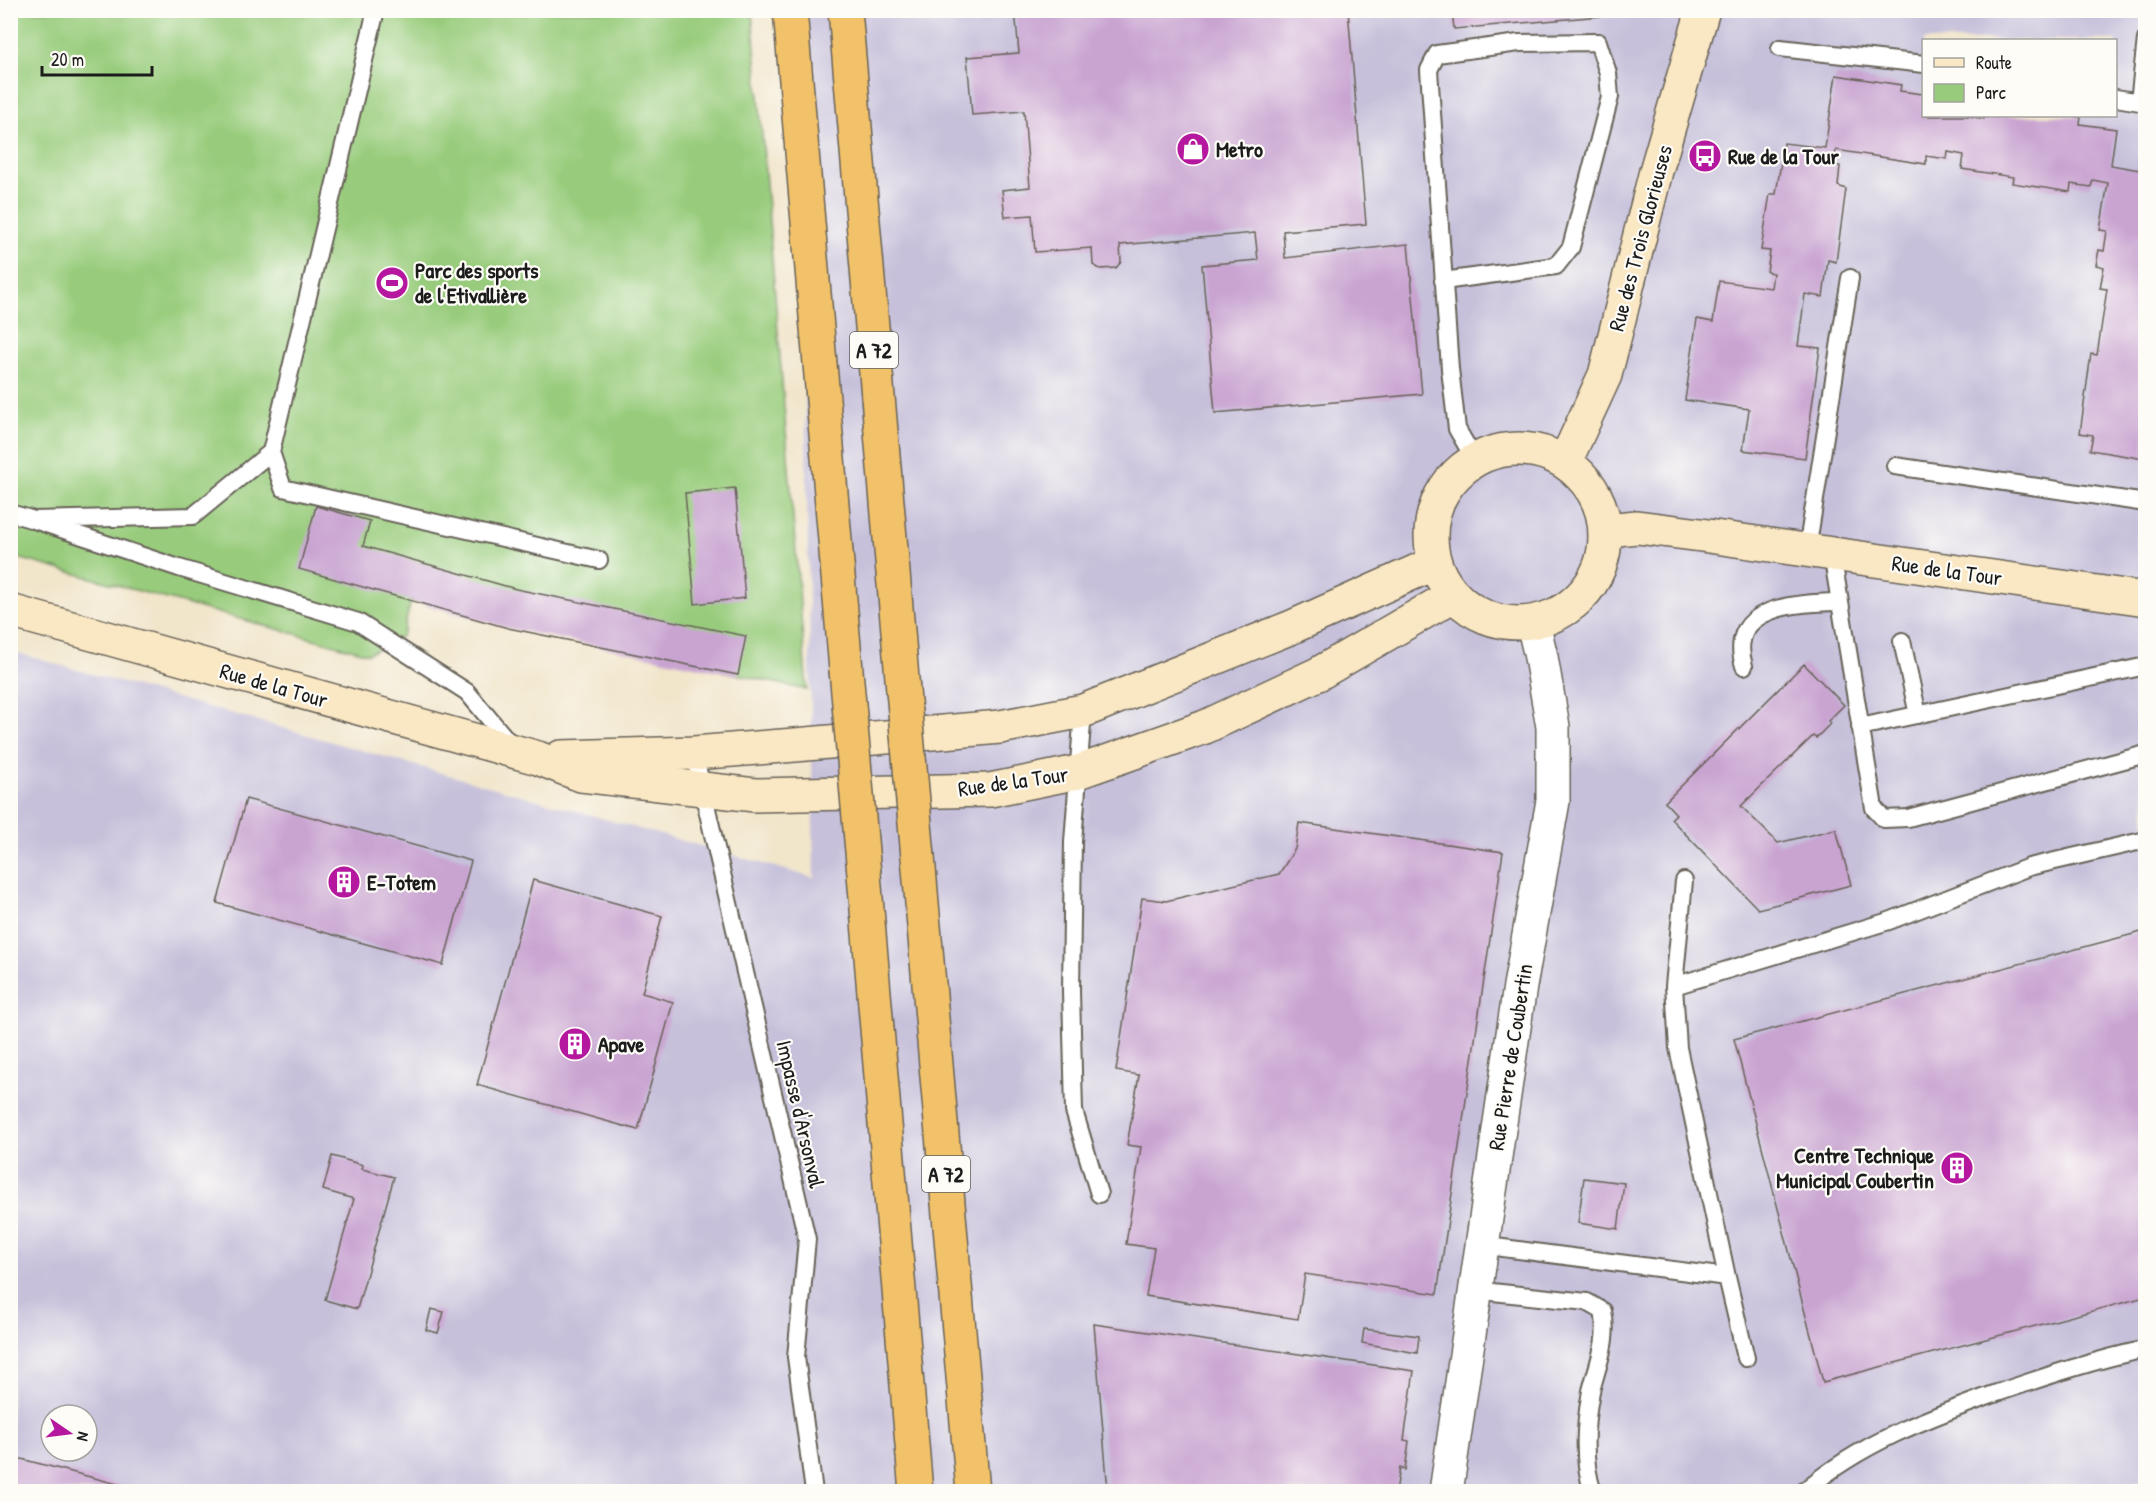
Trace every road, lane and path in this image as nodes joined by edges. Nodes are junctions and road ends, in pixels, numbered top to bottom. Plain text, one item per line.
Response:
1 (376, 10) edge
2 (790, 10) edge
3 (846, 10) edge
4 (1703, 10) edge
5 (2145, 39) edge
6 (1780, 48) dead end
7 (1922, 64) edge
8 (2117, 98) edge
9 (2142, 103) edge
10 (1850, 278) dead end
11 (1443, 281) junction
12 (271, 452) junction
13 (1475, 460) junction
14 (1565, 462) junction
15 (1895, 466) dead end
16 (2145, 503) edge
17 (10, 513) edge
18 (34, 520) junction
19 (1606, 530) junction
20 (1820, 552) junction
21 (599, 560) dead end
22 (1435, 563) junction
23 (1452, 596) junction
24 (2145, 599) edge
25 (1839, 602) junction
26 (10, 611) edge
27 (1533, 623) junction
28 (1902, 641) dead end
29 (1744, 666) dead end
30 (2145, 666) edge
31 (1083, 711) junction
32 (1918, 715) junction
33 (1860, 727) junction
34 (694, 753) junction
35 (2145, 754) edge
36 (529, 756) junction
37 (1078, 772) junction
38 (704, 789) junction
39 (2145, 840) edge
40 (1684, 881) dead end
41 (1674, 986) junction
42 (1099, 1194) dead end
43 (1480, 1245) junction
44 (1727, 1276) junction
45 (1473, 1290) junction
46 (2145, 1349) edge
47 (1746, 1358) dead end
48 (813, 1491) edge
49 (916, 1491) edge
50 (973, 1491) edge
51 (1446, 1491) edge
52 (1593, 1491) edge
53 (1803, 1491) edge

1 - 12 lane
2 - 49 highway, A 72, bridge
3 - 50 highway, A 72, bridge
4 - 14 street, Rue des Trois Glorieuses
5 - 9 lane
6 - 7 lane
8 - 9 lane
10 - 20 lane
11 - 11 lane
11 - 13 lane
12 - 18 lane
12 - 21 lane
13 - 14 street
13 - 22 street
14 - 19 street
15 - 16 lane
17 - 18 lane
18 - 36 lane
19 - 20 street, Rue de la Tour
19 - 27 street
20 - 24 street, Rue de la Tour
20 - 25 lane
22 - 23 street
22 - 31 street, Rue de la Tour
23 - 27 street
23 - 37 street, Rue de la Tour
25 - 29 lane
25 - 33 lane
26 - 36 street, Rue de la Tour
27 - 43 street, Rue Pierre de Coubertin
28 - 32 lane
30 - 32 lane
31 - 34 street, Rue de la Tour
31 - 37 lane
32 - 33 lane
33 - 35 lane
34 - 36 street, Rue de la Tour
34 - 38 lane, Impasse d'Arsonval
36 - 38 street, Rue de la Tour
37 - 38 street, Rue de la Tour
37 - 42 lane
38 - 48 lane, Impasse d'Arsonval
39 - 41 lane
40 - 41 lane
41 - 44 lane
43 - 44 lane
43 - 45 street, Rue Pierre de Coubertin
44 - 47 lane
45 - 51 street, Rue Pierre de Coubertin
45 - 52 lane
46 - 53 lane

